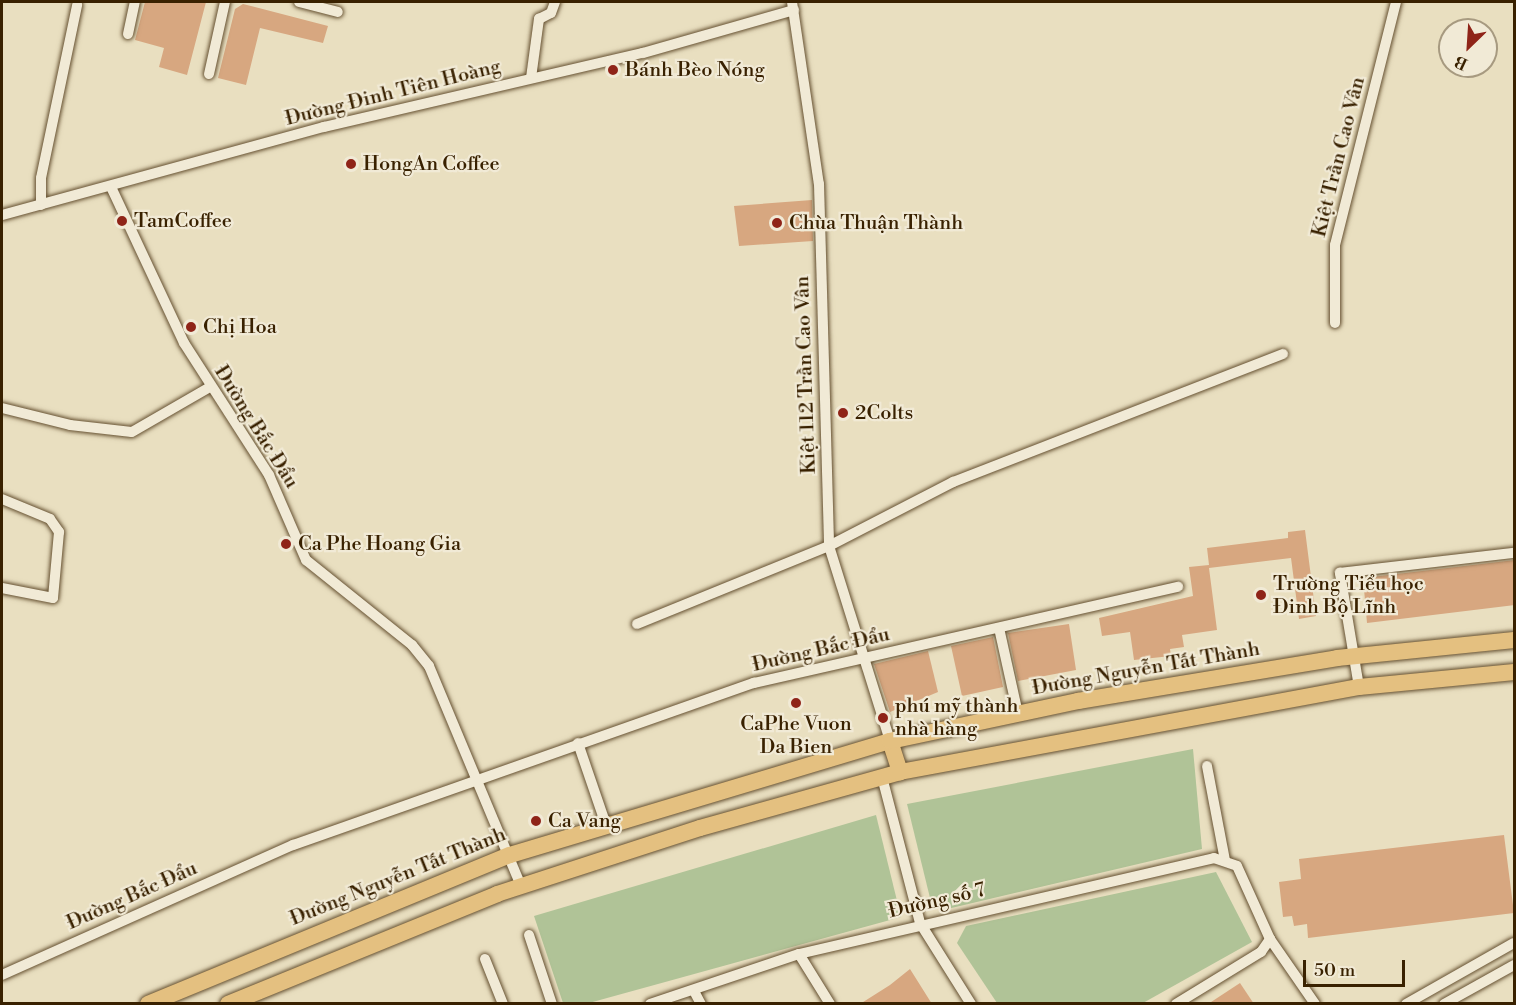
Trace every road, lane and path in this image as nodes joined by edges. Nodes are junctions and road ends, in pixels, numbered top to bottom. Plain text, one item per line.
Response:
1 (135, 2) edge
2 (225, 2) edge
3 (299, 2) edge
4 (555, 2) edge
5 (1396, 2) edge
6 (77, 4) dead end
7 (793, 6) edge
8 (338, 12) dead end
9 (128, 34) dead end
10 (209, 74) dead end
11 (531, 78) junction
12 (111, 187) junction
13 (40, 205) junction
14 (2, 215) edge
15 (1335, 323) dead end
16 (1282, 354) dead end
17 (210, 387) junction
18 (2, 408) edge
19 (2, 499) edge
20 (829, 546) junction
21 (1515, 553) edge
22 (1178, 587) dead end
23 (2, 588) edge
24 (637, 624) dead end
25 (999, 628) junction
26 (1515, 640) edge
27 (1352, 656) junction
28 (865, 657) junction
29 (1515, 672) edge
30 (1359, 687) junction
31 (1018, 714) junction
32 (890, 741) junction
33 (578, 743) junction
34 (1207, 766) dead end
35 (900, 772) junction
36 (480, 777) junction
37 (882, 777) junction
38 (606, 825) junction
39 (510, 855) junction
40 (1225, 860) junction
41 (521, 886) junction
42 (920, 923) junction
43 (529, 935) dead end
44 (1270, 939) junction
45 (1515, 944) edge
46 (800, 954) junction
47 (485, 959) dead end
48 (1515, 965) edge
49 (2, 975) edge
50 (694, 991) junction
51 (148, 1004) edge
52 (228, 1004) edge
53 (502, 1004) edge
54 (552, 1004) edge
55 (650, 1004) edge
56 (701, 1004) edge
57 (830, 1004) edge
58 (971, 1004) edge
59 (1176, 1004) edge
60 (1315, 1004) edge
61 (1406, 1004) edge
62 (1444, 1004) edge

1 - 9 street
2 - 10 street
3 - 8 street
4 - 11 street
5 - 15 street, Kiệt Trần Cao Vân
6 - 13 street
7 - 11 street, Đường Đinh Tiên Hoàng
7 - 20 street, Kiệt 112 Trần Cao Vân
11 - 12 street, Đường Đinh Tiên Hoàng
12 - 13 street, Đường Đinh Tiên Hoàng
12 - 17 street, Đường Bắc Đẩu
13 - 14 street, Đường Đinh Tiên Hoàng
16 - 20 street
17 - 18 street
17 - 36 street, Đường Bắc Đẩu
19 - 23 street
20 - 24 street
20 - 28 street, Kiệt 112 Trần Cao Vân
21 - 27 street
22 - 25 street, Đường Bắc Đẩu
25 - 28 street, Đường Bắc Đẩu
25 - 31 street
26 - 27 main road, Đường Nguyễn Tất Thành
27 - 30 street
27 - 31 main road, Đường Nguyễn Tất Thành
28 - 32 street, Kiệt 112 Trần Cao Vân
28 - 33 street, Đường Bắc Đẩu
29 - 30 main road
30 - 35 main road
31 - 32 main road, Đường Nguyễn Tất Thành
32 - 35 main road
32 - 38 main road, Đường Nguyễn Tất Thành
33 - 36 street, Đường Bắc Đẩu
33 - 38 street
34 - 40 street
35 - 37 main road
36 - 39 street, Đường Bắc Đẩu
36 - 49 street, Đường Bắc Đẩu
37 - 41 main road
37 - 42 street
38 - 39 main road, Đường Nguyễn Tất Thành
39 - 41 street, Đường Bắc Đẩu
39 - 51 main road, Đường Nguyễn Tất Thành
40 - 42 street, Đường số 7
40 - 44 street, Đường số 7
41 - 52 main road
42 - 46 street, Đường số 7
42 - 58 street
43 - 54 street
44 - 59 street
44 - 60 street
45 - 61 street
46 - 50 street, Đường số 7
46 - 57 street
47 - 53 street
48 - 62 street
50 - 55 street, Đường số 7
50 - 56 street

